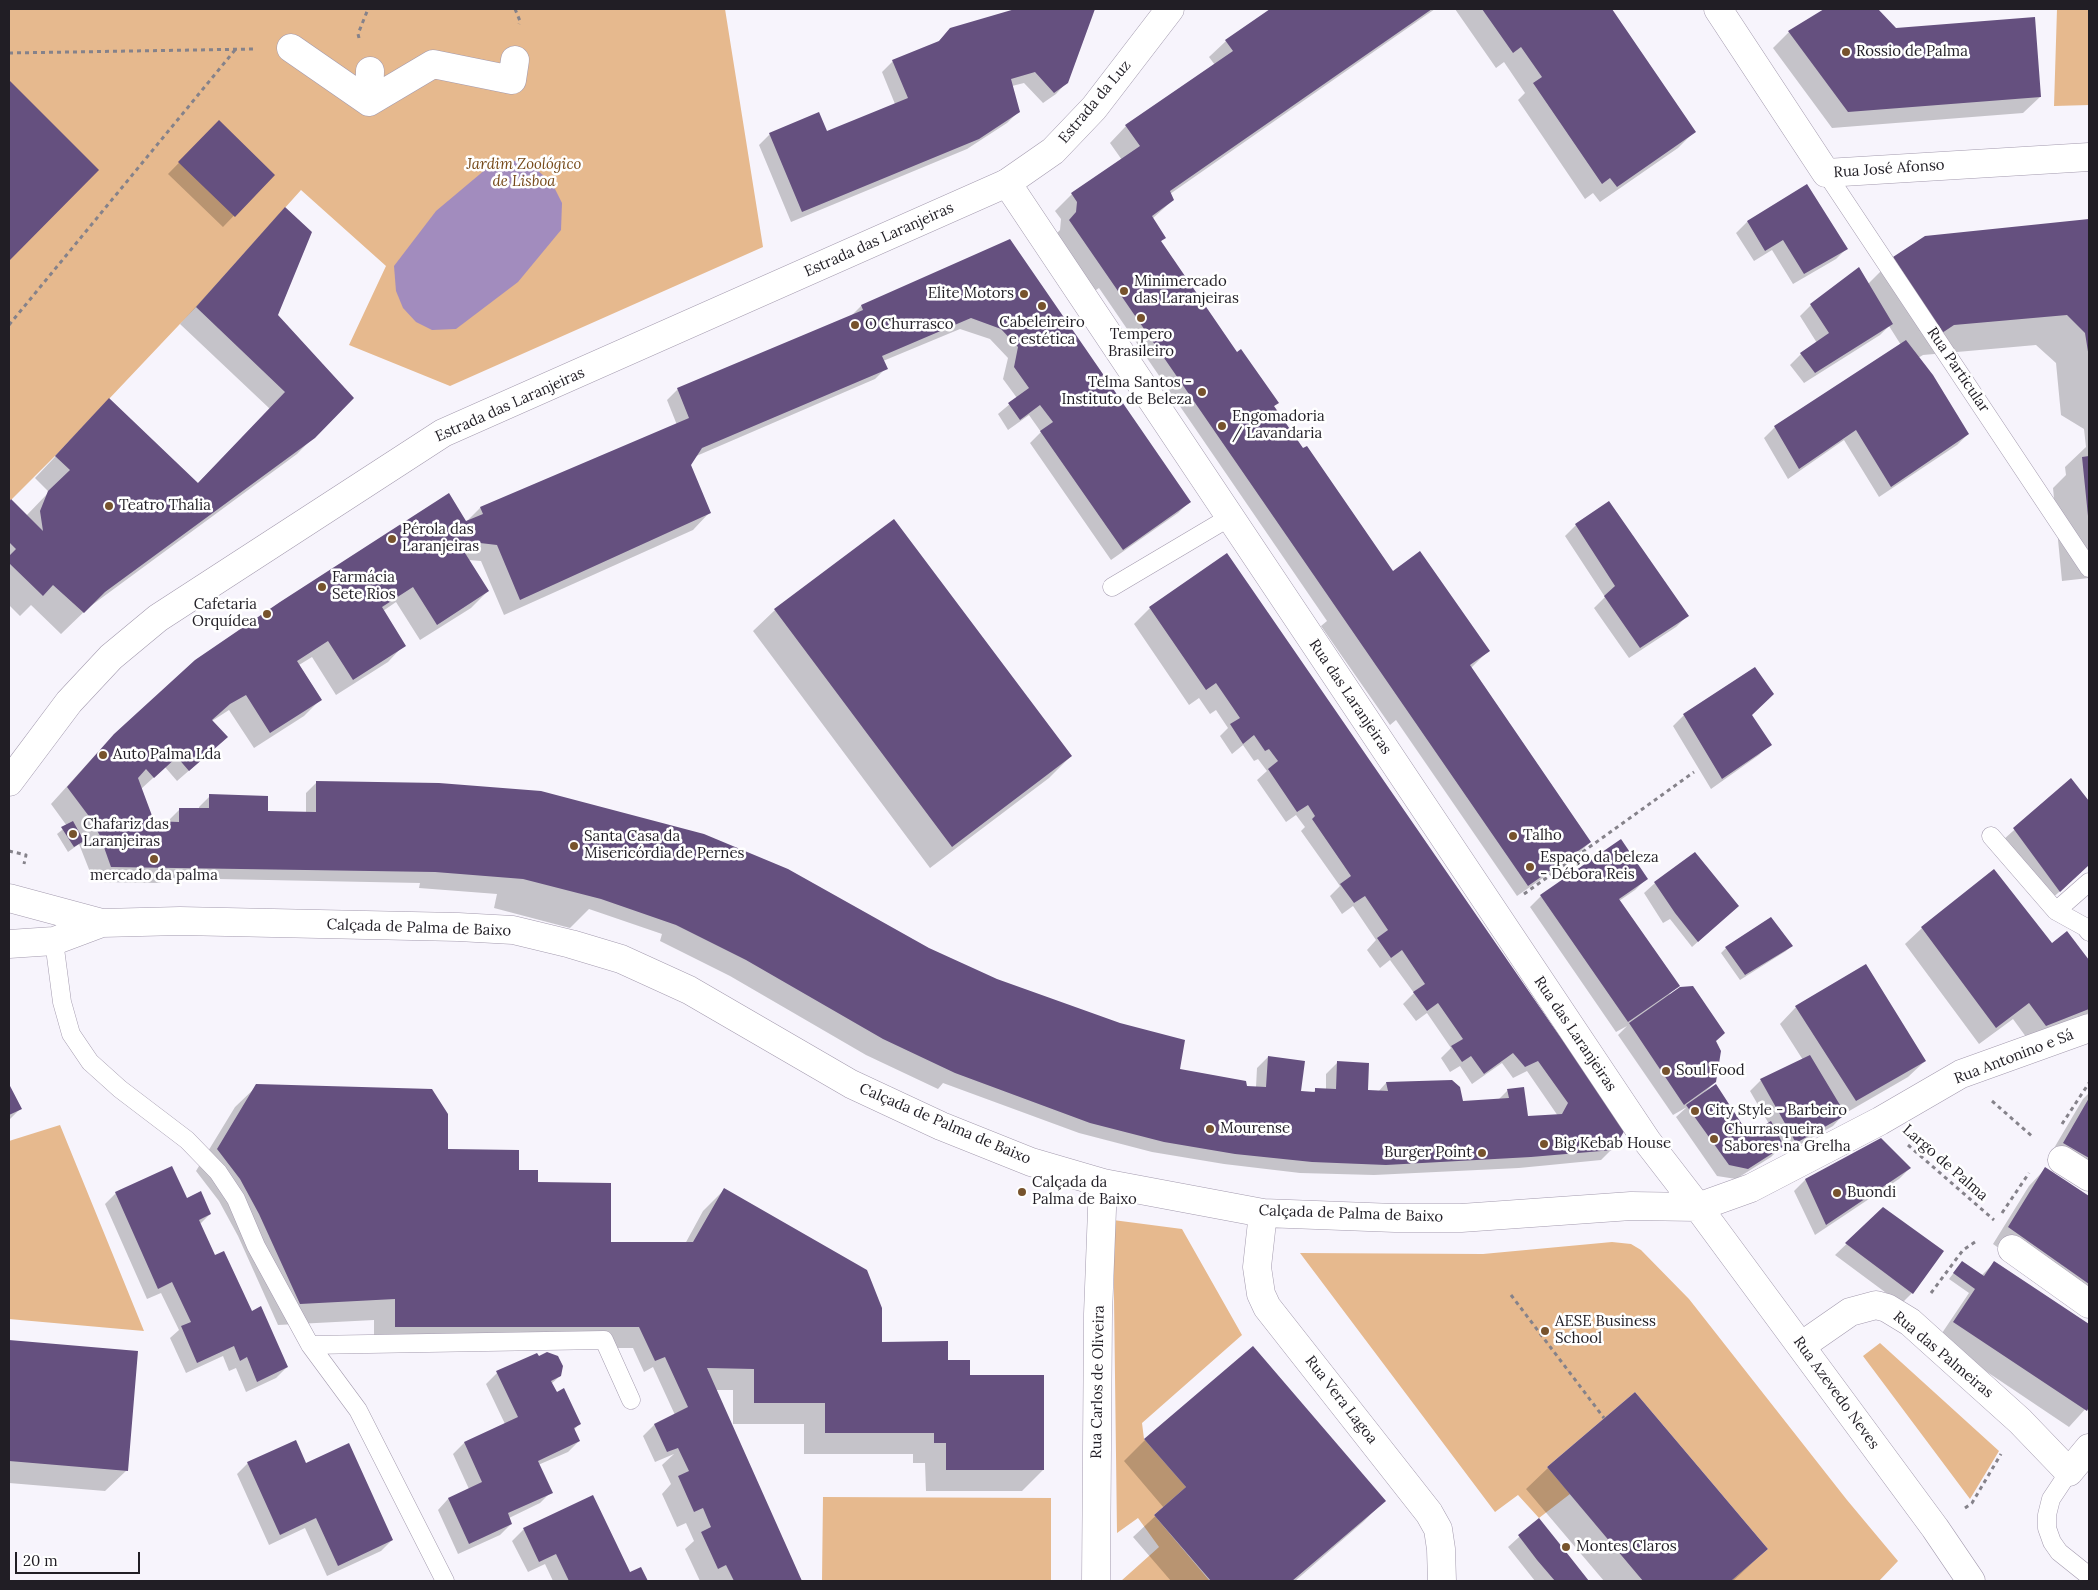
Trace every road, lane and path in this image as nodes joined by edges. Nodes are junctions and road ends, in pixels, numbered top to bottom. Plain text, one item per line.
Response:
1 (1170, 9) edge
2 (1718, 9) edge
3 (291, 48) joint
4 (235, 50) junction
5 (9, 53) edge
6 (515, 60) dead end
7 (370, 71) dead end
8 (369, 102) junction
9 (2089, 156) edge
10 (1826, 173) junction
11 (1007, 183) junction
12 (9, 325) edge
13 (1230, 517) junction
14 (2089, 568) edge
15 (1112, 587) dead end
16 (1694, 772) dead end
17 (9, 782) edge
18 (1991, 836) dead end
19 (2089, 882) edge
20 (9, 898) edge
21 (2056, 910) junction
22 (1495, 914) junction
23 (102, 923) junction
24 (2089, 932) edge
25 (54, 940) junction
26 (9, 944) edge
27 (2088, 1031) edge
28 (1961, 1074) junction
29 (1880, 1120) junction
30 (2039, 1142) dead end
31 (2062, 1160) dead end
32 (2089, 1177) edge
33 (1102, 1183) junction
34 (1698, 1207) junction
35 (1264, 1213) junction
36 (1996, 1222) dead end
37 (1983, 1236) dead end
38 (2012, 1249) dead end
39 (1511, 1295) dead end
40 (2089, 1304) edge
41 (1910, 1322) junction
42 (310, 1345) junction
43 (1801, 1346) junction
44 (632, 1400) dead end
45 (1604, 1418) dead end
46 (2089, 1448) edge
47 (2069, 1472) junction
48 (1982, 1486) dead end
49 (1972, 1503) dead end
50 (2089, 1576) edge
51 (445, 1581) edge
52 (1096, 1581) edge
53 (1442, 1581) edge
54 (1971, 1581) edge

1 - 11 street, Estrada da Luz
2 - 10 street, Rua José Afonso
3 - 4 path
3 - 8 street
4 - 5 path
4 - 12 path
6 - 8 street
7 - 8 street
9 - 10 street, Rua José Afonso
10 - 14 lane, Rua Particular
11 - 13 street, Rua das Laranjeiras
11 - 17 street, Estrada das Laranjeiras
13 - 15 lane
13 - 22 street, Rua das Laranjeiras
16 - 22 path
18 - 21 lane
19 - 21 lane
20 - 23 street, Calçada de Palma de Baixo
21 - 24 lane
22 - 34 street, Rua das Laranjeiras
23 - 25 street, Calçada de Palma de Baixo
23 - 33 street, Calçada de Palma de Baixo
25 - 26 street, Calçada de Palma de Baixo
25 - 42 lane
27 - 28 street, Rua Antonino e Sá
28 - 29 street, Rua Antonino e Sá
28 - 30 path
29 - 34 street, Rua Antonino e Sá
29 - 36 path, Largo de Palma
31 - 32 street
33 - 35 street, Calçada de Palma de Baixo
33 - 52 street, Rua Carlos de Oliveira
34 - 35 street, Calçada de Palma de Baixo
34 - 43 street, Rua Azevedo Neves
35 - 53 street, Rua Vera Lagoa
37 - 41 path
38 - 40 street
39 - 45 path
41 - 43 street, Rua das Palmeiras
41 - 47 street, Rua das Palmeiras
42 - 44 lane
42 - 51 lane
43 - 54 street, Rua Azevedo Neves
46 - 47 street
47 - 50 lane
48 - 49 path

